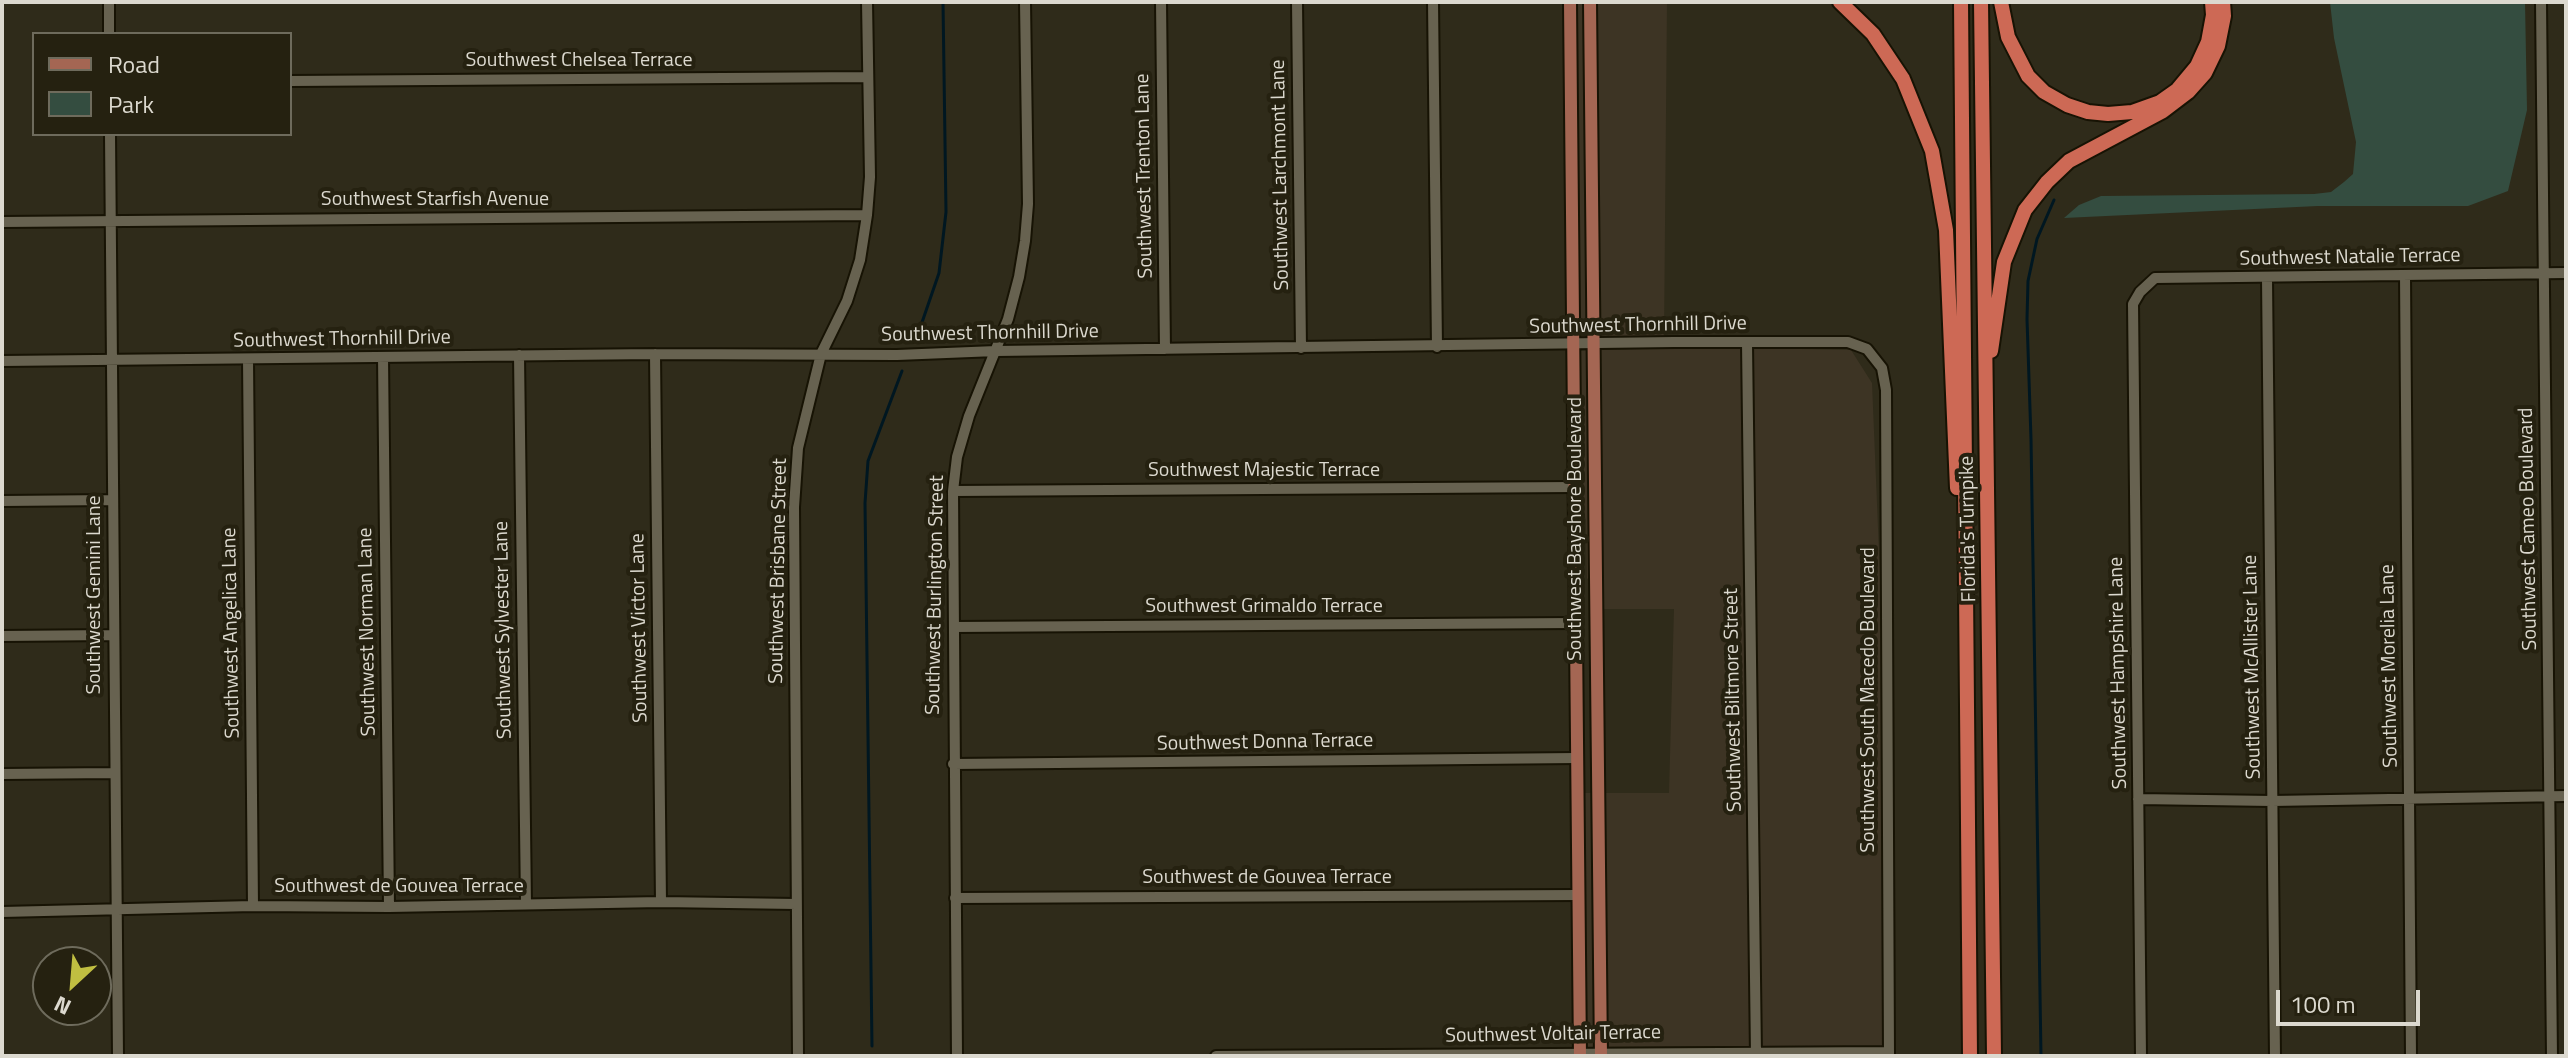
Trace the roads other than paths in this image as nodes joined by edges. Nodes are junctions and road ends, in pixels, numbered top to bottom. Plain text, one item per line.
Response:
1 (109, 2) edge
2 (867, 2) edge
3 (1025, 2) edge
4 (1161, 2) edge
5 (1297, 2) edge
6 (1433, 2) edge
7 (1570, 2) edge
8 (1590, 2) edge
9 (1840, 2) edge
10 (1961, 2) edge
11 (1981, 2) edge
12 (2001, 2) edge
13 (2212, 2) edge
14 (2223, 2) edge
15 (2541, 2) edge
16 (109, 32) edge
17 (868, 77) junction
18 (292, 81) edge
19 (110, 136) edge
20 (867, 215) junction
21 (110, 220) junction
22 (2, 222) edge
23 (2544, 273) junction
24 (2566, 273) edge
25 (2405, 275) junction
26 (2267, 278) junction
27 (2140, 292) joint
28 (1747, 343) junction
29 (1595, 345) junction
30 (1572, 346) junction
31 (1437, 347) junction
32 (1301, 348) junction
33 (1165, 349) junction
34 (1867, 349) joint
35 (996, 351) junction
36 (655, 354) junction
37 (821, 354) junction
38 (519, 355) junction
39 (383, 357) junction
40 (248, 359) junction
41 (111, 360) junction
42 (2, 361) edge
43 (1987, 383) junction
44 (1574, 487) junction
45 (953, 491) junction
46 (113, 500) junction
47 (2, 501) edge
48 (1574, 513) junction
49 (1964, 544) junction
50 (1597, 591) junction
51 (1575, 623) junction
52 (954, 627) junction
53 (113, 635) junction
54 (2, 636) edge
55 (1598, 720) junction
56 (1577, 758) junction
57 (953, 764) junction
58 (115, 773) junction
59 (2, 774) edge
60 (2550, 796) junction
61 (2566, 796) edge
62 (2410, 798) junction
63 (2138, 799) junction
64 (2272, 801) junction
65 (1578, 895) junction
66 (955, 898) junction
67 (661, 902) junction
68 (526, 904) junction
69 (796, 904) junction
70 (253, 906) junction
71 (389, 907) junction
72 (117, 911) junction
73 (2, 912) edge
74 (1580, 1054) edge
75 (1601, 1054) edge
76 (1756, 1054) edge
77 (1889, 1054) edge
78 (118, 1056) edge
79 (798, 1056) edge
80 (957, 1056) edge
81 (1216, 1056) edge
82 (1970, 1056) edge
83 (1994, 1056) edge
84 (2141, 1056) edge
85 (2275, 1056) edge
86 (2411, 1056) edge
87 (2552, 1056) edge

1 - 16 street
2 - 17 street, Southwest Brisbane Street
3 - 35 street, Southwest Burlington Street
4 - 33 street, Southwest Trenton Lane
5 - 32 street, Southwest Larchmont Lane
6 - 31 street
7 - 30 main road, Southwest Bayshore Boulevard
8 - 29 main road, Southwest Bayshore Boulevard
9 - 49 highway
10 - 49 highway, Florida's Turnpike
11 - 43 highway, Florida's Turnpike
12 - 13 highway
14 - 43 highway
15 - 23 street, Southwest Cameo Boulevard
17 - 18 street, Southwest Chelsea Terrace
17 - 20 street, Southwest Brisbane Street
19 - 21 street, Southwest Gemini Lane
20 - 21 street, Southwest Starfish Avenue
20 - 37 street, Southwest Brisbane Street
21 - 22 street, Southwest Starfish Avenue
21 - 41 street, Southwest Gemini Lane
23 - 24 street, Southwest Natalie Terrace
23 - 25 street, Southwest Natalie Terrace
23 - 60 street, Southwest Cameo Boulevard
25 - 26 street, Southwest Natalie Terrace
25 - 62 street, Southwest Morelia Lane
26 - 27 street, Southwest Natalie Terrace
26 - 64 street, Southwest McAllister Lane
27 - 63 street, Southwest Hampshire Lane
28 - 29 street, Southwest Thornhill Drive
28 - 34 street, Southwest Thornhill Drive
28 - 76 street, Southwest Biltmore Street
29 - 30 street, Southwest Thornhill Drive
29 - 50 main road, Southwest Bayshore Boulevard
30 - 31 street, Southwest Thornhill Drive
30 - 44 main road, Southwest Bayshore Boulevard
31 - 32 street, Southwest Thornhill Drive
32 - 33 street, Southwest Thornhill Drive
33 - 35 street, Southwest Thornhill Drive
34 - 77 street, Southwest South Macedo Boulevard
35 - 37 street, Southwest Thornhill Drive
35 - 45 street, Southwest Burlington Street
36 - 37 street, Southwest Thornhill Drive
36 - 38 street, Southwest Thornhill Drive
36 - 67 street, Southwest Victor Lane
37 - 69 street, Southwest Brisbane Street
38 - 39 street, Southwest Thornhill Drive
38 - 68 street, Southwest Sylvester Lane
39 - 40 street, Southwest Thornhill Drive
39 - 71 street, Southwest Norman Lane
40 - 41 street, Southwest Thornhill Drive
40 - 70 street, Southwest Angelica Lane
41 - 42 street, Southwest Thornhill Drive
41 - 46 street, Southwest Gemini Lane
43 - 83 highway, Florida's Turnpike
44 - 45 street, Southwest Majestic Terrace
44 - 48 main road, Southwest Bayshore Boulevard
45 - 52 street, Southwest Burlington Street
46 - 47 street
46 - 53 street, Southwest Gemini Lane
48 - 50 main road
48 - 51 main road, Southwest Bayshore Boulevard
49 - 82 highway, Florida's Turnpike
50 - 55 main road, Southwest Bayshore Boulevard
51 - 52 street, Southwest Grimaldo Terrace
51 - 55 main road
51 - 56 main road, Southwest Bayshore Boulevard
52 - 57 street, Southwest Burlington Street
53 - 54 street
53 - 58 street, Southwest Gemini Lane
55 - 75 main road, Southwest Bayshore Boulevard
56 - 57 street, Southwest Donna Terrace
56 - 65 main road, Southwest Bayshore Boulevard
57 - 66 street, Southwest Burlington Street
58 - 59 street
58 - 72 street, Southwest Gemini Lane
60 - 61 street
60 - 62 street
60 - 87 street, Southwest Cameo Boulevard
62 - 64 street
62 - 86 street, Southwest Morelia Lane
63 - 64 street
63 - 84 street, Southwest Hampshire Lane
64 - 85 street, Southwest McAllister Lane
65 - 66 street, Southwest de Gouvea Terrace
65 - 74 main road, Southwest Bayshore Boulevard
66 - 80 street, Southwest Burlington Street
67 - 68 street, Southwest de Gouvea Terrace
67 - 69 street, Southwest de Gouvea Terrace
68 - 71 street, Southwest de Gouvea Terrace
69 - 79 street, Southwest Brisbane Street
70 - 71 street, Southwest de Gouvea Terrace
70 - 72 street, Southwest de Gouvea Terrace
72 - 73 street, Southwest de Gouvea Terrace
72 - 78 street, Southwest Gemini Lane
74 - 75 street, Southwest Voltair Terrace
74 - 81 street, Southwest Voltair Terrace
75 - 76 street, Southwest Voltair Terrace
76 - 77 street, Southwest Voltair Terrace

